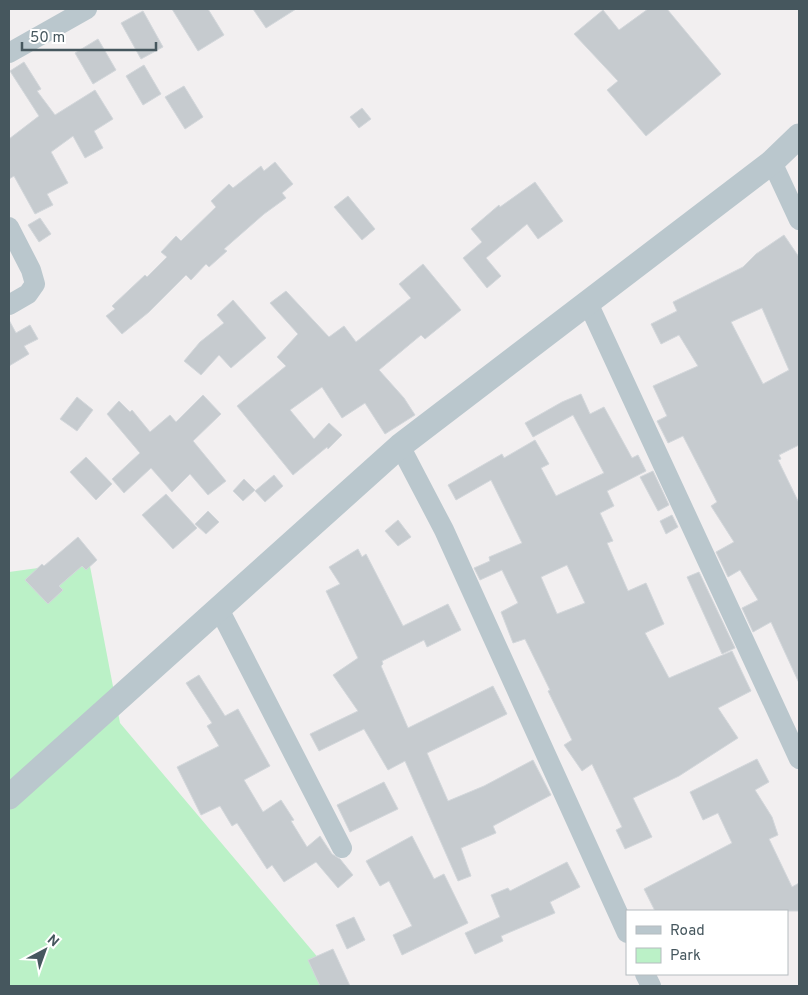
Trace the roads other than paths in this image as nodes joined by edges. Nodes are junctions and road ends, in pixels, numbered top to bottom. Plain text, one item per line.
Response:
1 (87, 9) edge
2 (9, 53) edge
3 (799, 136) edge
4 (772, 162) junction
5 (799, 220) edge
6 (9, 227) edge
7 (588, 303) junction
8 (9, 305) edge
9 (400, 446) junction
10 (219, 609) junction
11 (799, 759) edge
12 (9, 797) edge
13 (342, 848) dead end
14 (626, 931) edge

1 - 2 street
3 - 4 street
4 - 5 street
4 - 7 street
6 - 8 street
7 - 9 street
7 - 11 street
9 - 10 street
9 - 14 street
10 - 12 street
10 - 13 street

